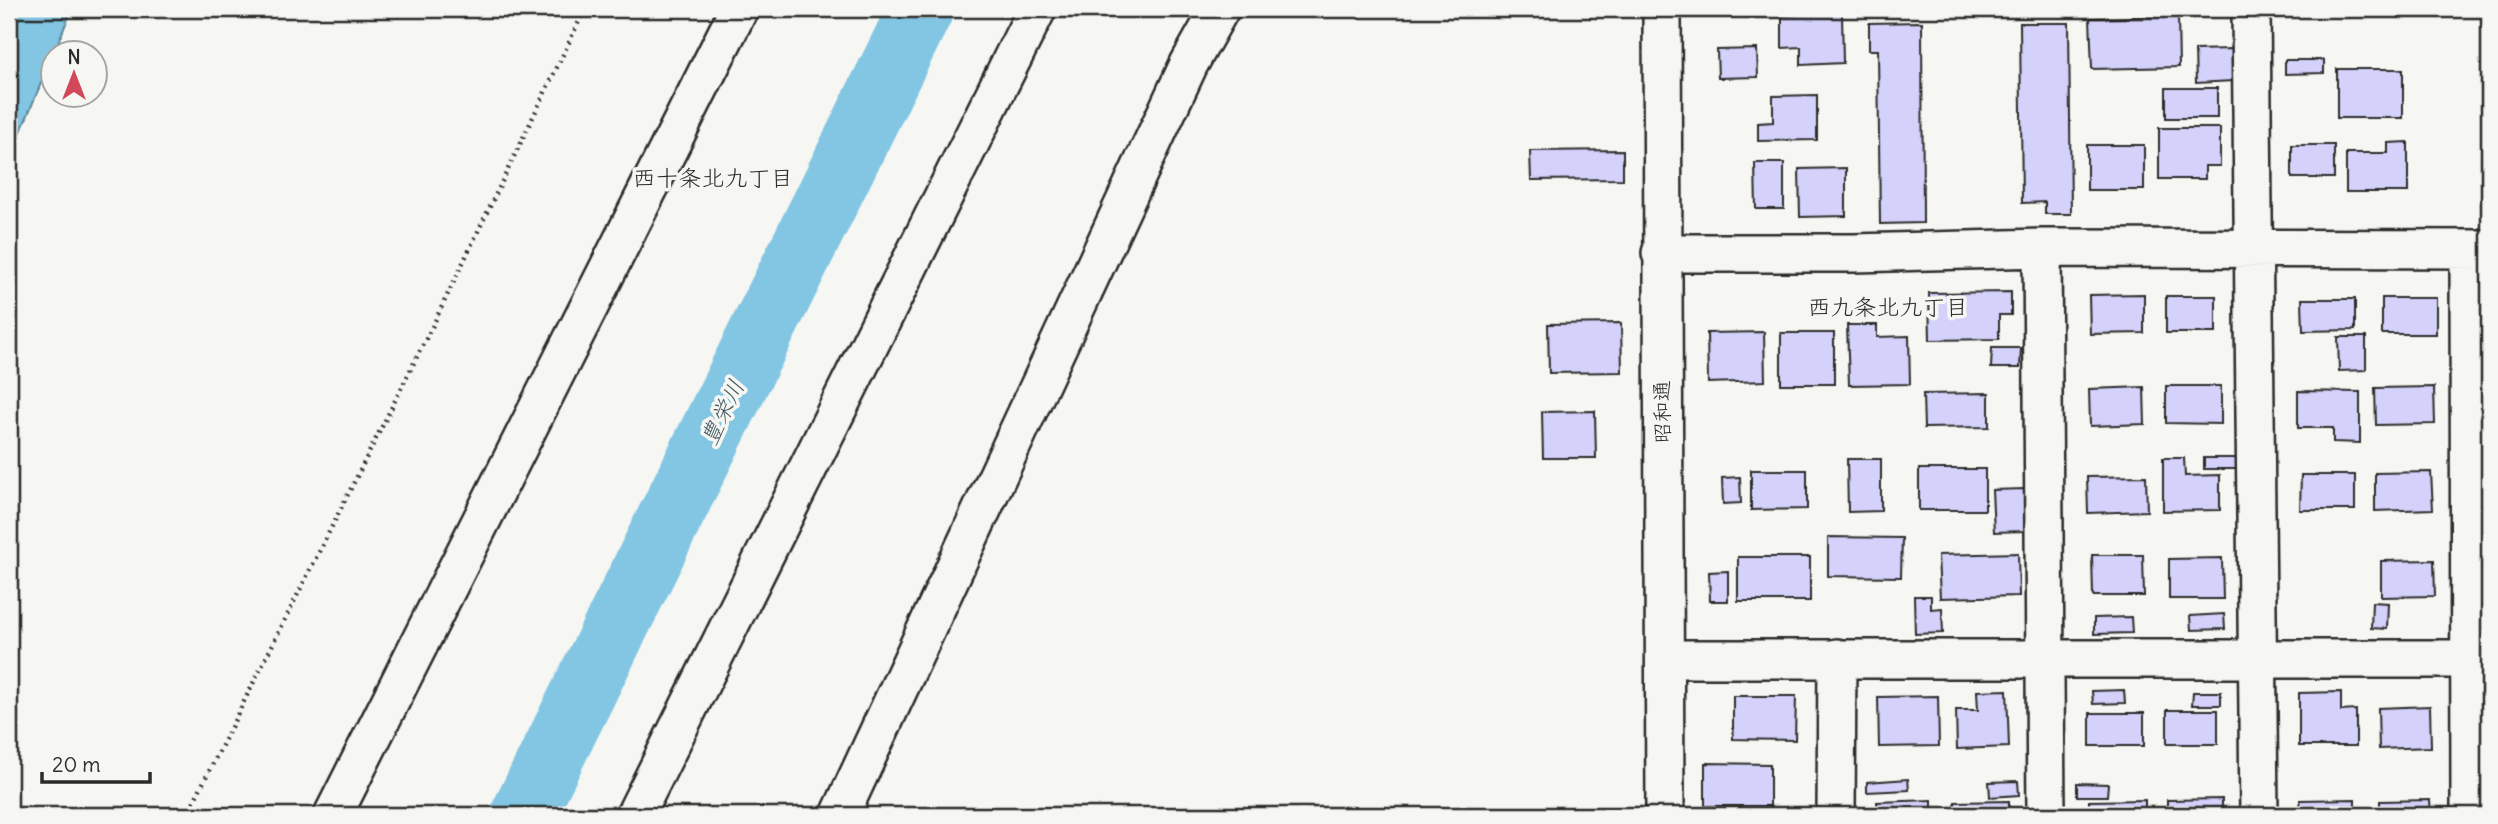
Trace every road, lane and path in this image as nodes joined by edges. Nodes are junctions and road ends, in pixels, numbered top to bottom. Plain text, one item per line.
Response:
1 (585, 9) edge
2 (739, 9) edge
3 (1037, 9) edge
4 (1220, 9) edge
5 (1662, 9) edge
6 (2251, 9) edge
7 (2042, 248) junction
8 (2253, 249) junction
9 (2479, 249) edge
10 (1661, 253) junction
11 (1837, 658) junction
12 (2046, 658) junction
13 (1665, 659) junction
14 (2479, 659) edge
15 (2258, 660) junction
16 (187, 815) edge
17 (333, 815) edge
18 (635, 815) edge
19 (839, 815) edge
20 (1665, 815) edge
21 (1836, 815) edge
22 (2046, 815) edge
23 (2259, 815) edge
24 (2470, 815) edge

1 - 16 path
2 - 17 street
3 - 18 street
4 - 19 street
5 - 10 street, 昭和通
6 - 8 street
7 - 8 street
7 - 10 street
7 - 12 street
8 - 9 street
8 - 15 street
9 - 14 street
10 - 13 street, 昭和通
11 - 12 street
11 - 13 street
11 - 21 street
12 - 15 street
12 - 22 street
13 - 20 street, 昭和通
14 - 15 street
14 - 24 street
15 - 23 street

